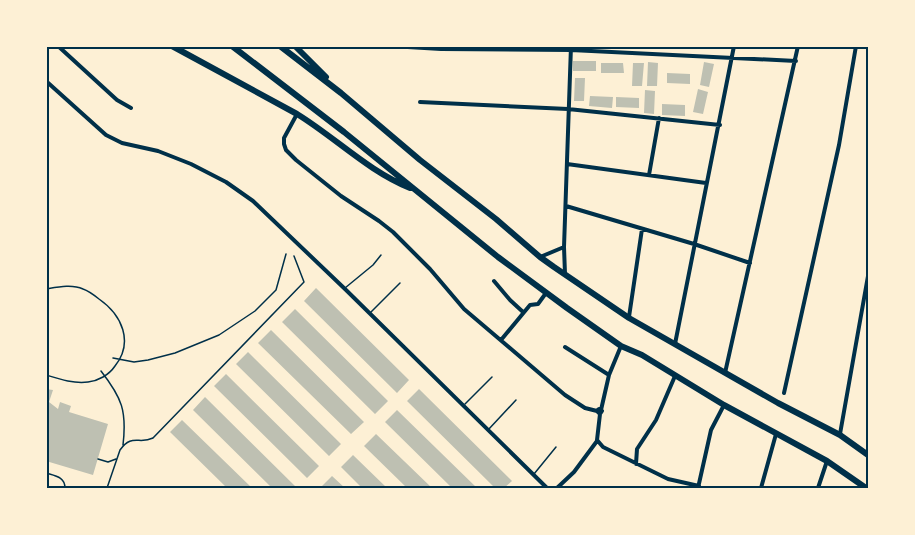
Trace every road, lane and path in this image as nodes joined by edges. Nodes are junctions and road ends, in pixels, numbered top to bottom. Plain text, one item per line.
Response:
1 (58, 46) edge
2 (172, 46) edge
3 (232, 46) edge
4 (280, 46) edge
5 (296, 46) edge
6 (391, 46) edge
7 (734, 46) edge
8 (798, 46) edge
9 (856, 46) edge
10 (571, 48) edge
11 (732, 58) junction
12 (796, 61) junction
13 (46, 81) edge
14 (341, 93) junction
15 (420, 102) dead end
16 (132, 108) dead end
17 (568, 109) junction
18 (297, 114) junction
19 (659, 118) junction
20 (720, 125) junction
21 (567, 164) junction
22 (649, 175) junction
23 (706, 183) junction
24 (418, 191) junction
25 (566, 206) junction
26 (642, 229) junction
27 (694, 244) junction
28 (564, 247) junction
29 (286, 254) dead end
30 (381, 255) dead end
31 (294, 256) dead end
32 (540, 257) junction
33 (750, 263) junction
34 (565, 275) junction
35 (868, 276) edge
36 (494, 281) dead end
37 (400, 284) dead end
38 (46, 289) edge
39 (345, 289) junction
40 (546, 293) junction
41 (523, 312) junction
42 (369, 313) junction
43 (628, 318) junction
44 (501, 340) junction
45 (675, 345) junction
46 (621, 346) junction
47 (565, 347) dead end
48 (113, 358) dead end
49 (120, 360) junction
50 (101, 371) dead end
51 (725, 373) junction
52 (46, 375) edge
53 (609, 375) junction
54 (675, 376) junction
55 (492, 377) dead end
56 (784, 393) dead end
57 (516, 400) dead end
58 (724, 405) junction
59 (464, 406) junction
60 (599, 412) junction
61 (488, 430) junction
62 (776, 433) junction
63 (840, 435) junction
64 (597, 440) junction
65 (123, 445) junction
66 (556, 447) dead end
67 (868, 455) edge
68 (98, 459) dead end
69 (117, 459) junction
70 (827, 461) junction
71 (636, 464) junction
72 (46, 473) edge
73 (533, 475) junction
74 (698, 487) edge
75 (65, 489) edge
76 (107, 489) edge
77 (547, 489) edge
78 (557, 489) edge
79 (761, 489) edge
80 (818, 489) edge
81 (866, 489) edge

1 - 16 street
2 - 18 main road
3 - 24 main road
4 - 14 main road
5 - 14 main road
6 - 10 street
7 - 11 street
8 - 12 street
9 - 56 street
10 - 11 street
10 - 17 street
11 - 12 street
11 - 20 street
12 - 33 street
13 - 39 street
14 - 32 main road
15 - 17 street
17 - 19 street
17 - 21 street
18 - 24 main road
18 - 44 street
19 - 20 street
19 - 22 street
20 - 23 street
21 - 22 street
21 - 25 street
22 - 23 street
23 - 27 street
24 - 40 main road
25 - 26 street
25 - 28 street
26 - 27 street
26 - 43 street
27 - 33 street
27 - 45 street
28 - 32 street
28 - 34 street
29 - 49 lane
30 - 39 lane
31 - 65 lane
32 - 34 main road
33 - 51 street
34 - 43 main road
35 - 63 street
36 - 41 street
37 - 42 lane
38 - 49 lane
39 - 42 street
40 - 41 street
40 - 46 main road
41 - 44 street
42 - 59 street
43 - 45 main road
44 - 60 street
45 - 51 main road
46 - 53 street
46 - 54 main road
47 - 53 street
48 - 49 lane
49 - 52 lane
50 - 65 lane
51 - 63 main road
53 - 60 street
54 - 58 main road
54 - 71 street
55 - 59 lane
57 - 61 lane
58 - 62 main road
58 - 74 street
59 - 61 street
60 - 64 street
61 - 73 street
62 - 70 main road
62 - 79 street
63 - 67 main road
64 - 71 street
64 - 78 street
65 - 69 lane
66 - 73 lane
68 - 69 lane
69 - 76 lane
70 - 80 street
70 - 81 main road
71 - 74 street
72 - 75 lane
73 - 77 street

